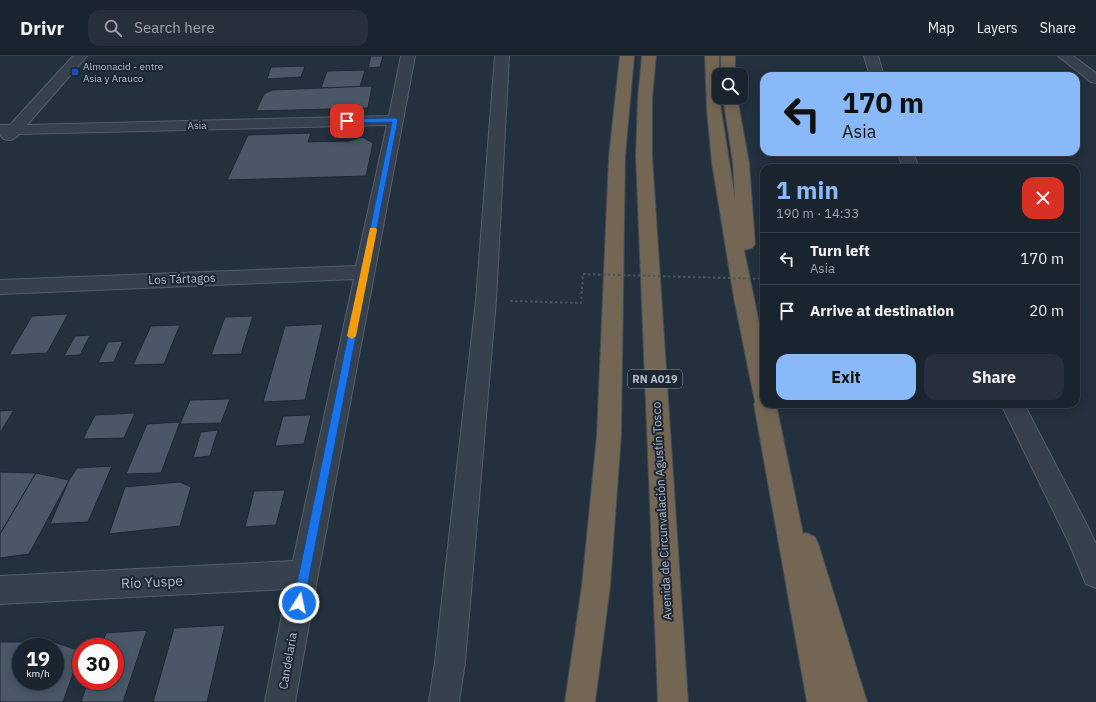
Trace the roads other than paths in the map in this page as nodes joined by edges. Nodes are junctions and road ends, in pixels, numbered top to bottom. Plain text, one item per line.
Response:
1 (80, 56) edge
2 (408, 56) edge
3 (502, 56) edge
4 (627, 56) edge
5 (649, 56) edge
6 (712, 56) edge
7 (728, 56) edge
8 (870, 56) edge
9 (1067, 58) edge
10 (1089, 58) dead end
11 (728, 68) edge
12 (876, 72) edge
13 (1096, 79) edge
14 (731, 104) edge
15 (395, 120) junction
16 (7, 130) edge
17 (0, 146) edge
18 (365, 272) junction
19 (0, 287) edge
20 (752, 339) junction
21 (760, 377) edge
22 (766, 408) edge
23 (767, 408) edge
24 (1014, 408) edge
25 (304, 574) junction
26 (1096, 574) edge
27 (0, 590) edge
28 (280, 702) edge
29 (444, 702) edge
30 (580, 702) edge
31 (673, 702) edge
32 (822, 702) edge
33 (852, 702) edge

1 - 16 street
2 - 15 street, Candelaria
3 - 29 street
4 - 30 highway
5 - 31 highway, Avenida de Circunvalación Agustín Tosco / RN A019
6 - 20 highway
7 - 11 highway
8 - 12 street
9 - 10 street
9 - 13 street
14 - 20 highway
15 - 16 street, Asia
15 - 18 street, Candelaria
16 - 17 street
18 - 19 street, Los Tártagos
18 - 25 street, Candelaria
20 - 21 highway
22 - 32 highway
23 - 33 highway
24 - 26 street
25 - 27 street, Río Yuspe
25 - 28 street, Candelaria

